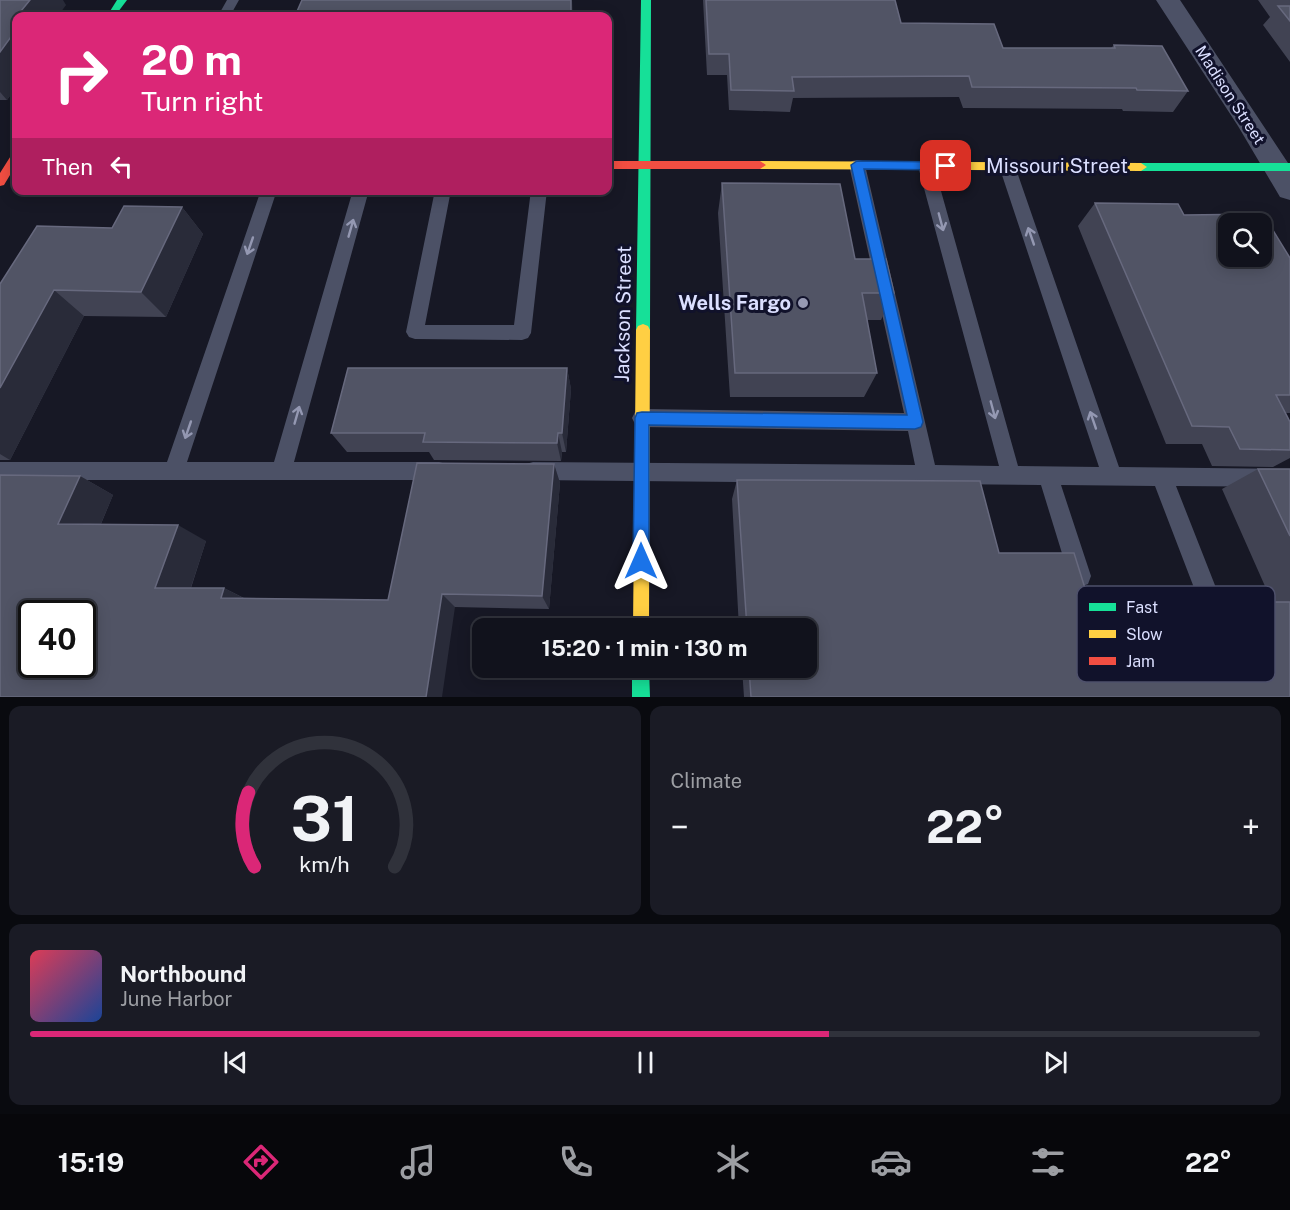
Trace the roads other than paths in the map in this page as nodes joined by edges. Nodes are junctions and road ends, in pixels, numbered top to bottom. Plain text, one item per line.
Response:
1 (646, 0) edge
2 (1168, 0) edge
3 (612, 165) edge
4 (644, 165) junction
5 (857, 165) junction
6 (926, 166) junction
7 (1007, 166) junction
8 (1282, 167) edge
9 (1290, 190) edge
10 (267, 195) edge
11 (360, 195) edge
12 (442, 195) edge
13 (538, 195) edge
14 (642, 418) junction
15 (915, 422) junction
16 (0, 471) edge
17 (174, 471) junction
18 (281, 471) junction
19 (460, 471) edge
20 (508, 471) edge
21 (641, 472) junction
22 (927, 474) junction
23 (1011, 475) junction
24 (1048, 475) junction
25 (1112, 476) junction
26 (1162, 477) junction
27 (1290, 478) edge
28 (1082, 586) edge
29 (1204, 586) edge
30 (641, 618) edge
31 (641, 678) edge
32 (641, 697) edge

1 - 4 street, Jackson Street
2 - 8 street, Madison Street
3 - 4 street, Missouri Street
4 - 5 street, Missouri Street
4 - 14 street, Jackson Street
5 - 6 street, Missouri Street
5 - 15 lane
6 - 7 street, Missouri Street
6 -> 23 lane
7 - 8 street, Missouri Street
25 -> 7 lane
8 - 9 street, Madison Street
10 -> 17 lane
18 -> 11 lane
12 - 13 lane
14 - 15 lane
14 - 21 street, Jackson Street
15 - 22 lane
16 - 17 lane
17 - 18 lane
18 - 19 lane
20 - 21 lane
21 - 22 lane
21 - 30 street, Jackson Street
22 - 23 lane
23 - 24 lane
24 - 25 lane
24 - 28 lane
25 - 26 lane
26 - 27 lane
26 - 29 lane
31 - 32 street

